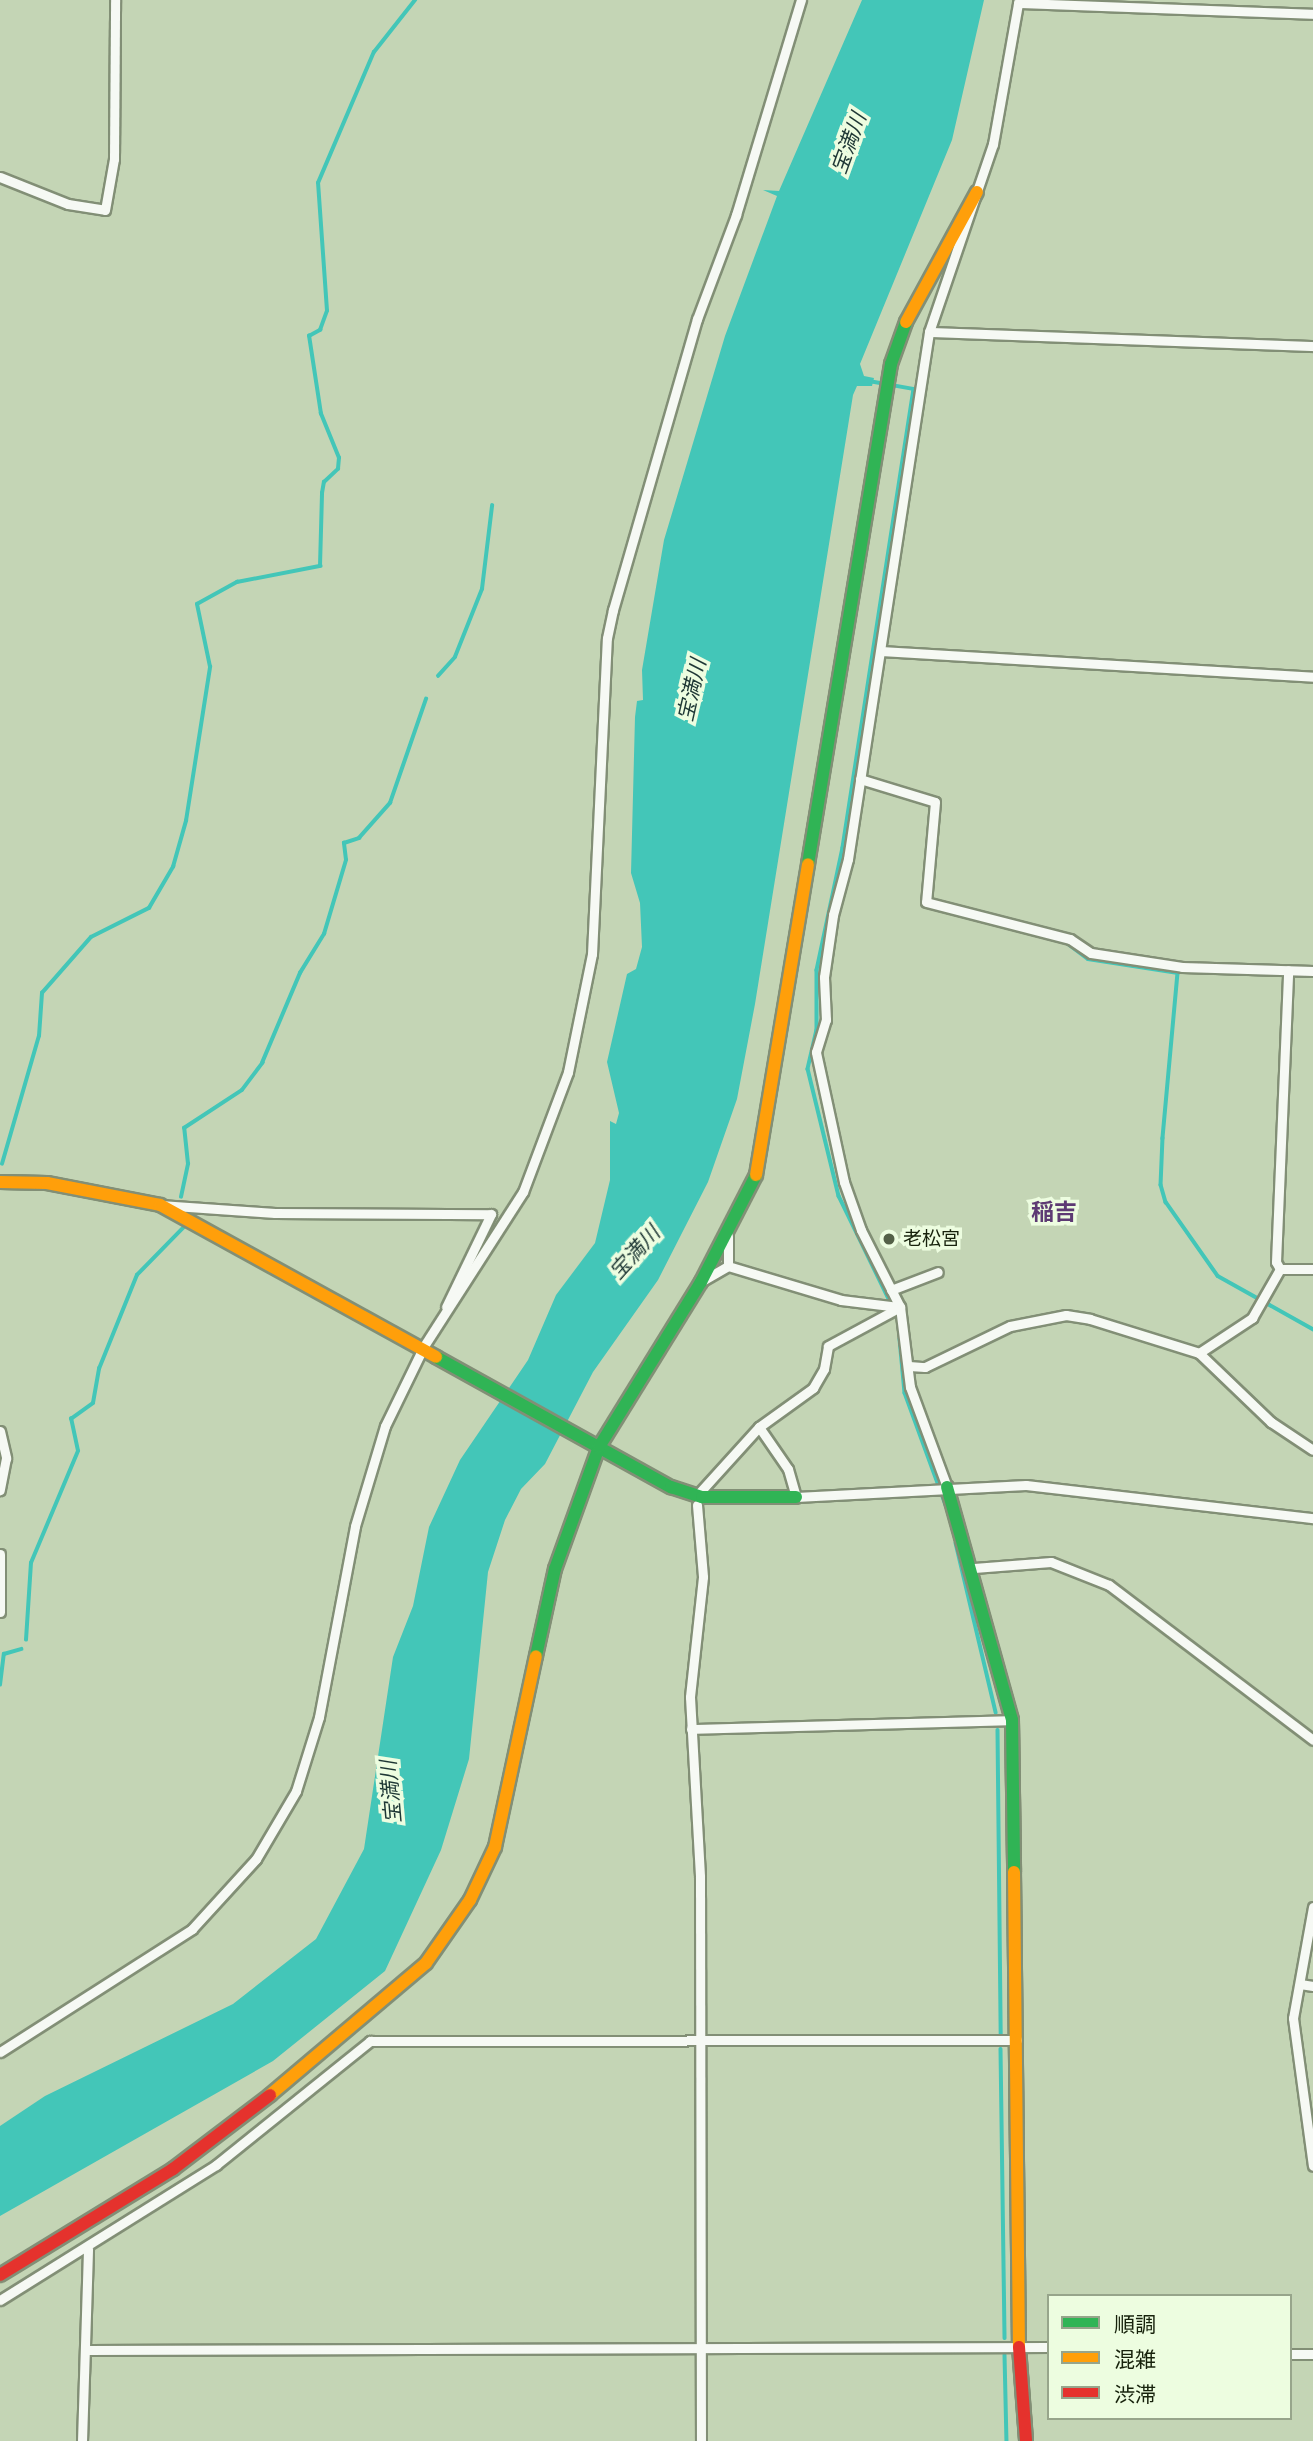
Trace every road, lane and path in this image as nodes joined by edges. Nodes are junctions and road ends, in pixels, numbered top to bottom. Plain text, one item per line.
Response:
1 (115, 0) edge
2 (801, 0) edge
3 (1313, 14) edge
4 (0, 177) edge
5 (977, 192) junction
6 (929, 332) junction
7 (1313, 346) edge
8 (881, 652) junction
9 (1313, 677) edge
10 (860, 779) junction
11 (1288, 970) junction
12 (1313, 971) edge
13 (0, 1182) edge
14 (160, 1205) junction
15 (728, 1235) junction
16 (728, 1266) junction
17 (1280, 1269) junction
18 (1313, 1269) edge
19 (938, 1272) dead end
20 (701, 1282) junction
21 (891, 1290) junction
22 (900, 1307) junction
23 (443, 1317) junction
24 (428, 1349) junction
25 (1199, 1353) junction
26 (909, 1366) junction
27 (759, 1427) junction
28 (0, 1431) edge
29 (599, 1447) junction
30 (1313, 1450) edge
31 (947, 1486) junction
32 (0, 1490) edge
33 (700, 1492) dead end
34 (796, 1497) junction
35 (696, 1505) dead end
36 (1313, 1518) edge
37 (0, 1554) edge
38 (974, 1568) junction
39 (0, 1612) edge
40 (1012, 1720) junction
41 (691, 1729) junction
42 (1313, 1740) edge
43 (1313, 1907) edge
44 (1300, 1984) junction
45 (1313, 1986) edge
46 (1017, 2040) junction
47 (701, 2042) junction
48 (0, 2052) edge
49 (1313, 2166) edge
50 (88, 2249) junction
51 (0, 2275) edge
52 (0, 2300) edge
53 (1019, 2346) junction
54 (1047, 2347) edge
55 (700, 2349) junction
56 (86, 2350) junction
57 (1292, 2354) edge
58 (1313, 2354) edge
59 (82, 2441) edge
60 (701, 2441) edge
61 (1026, 2441) edge

1 - 4 street
2 - 23 street
3 - 5 street
5 - 6 street
5 - 15 street
6 - 7 street
6 - 8 street
8 - 9 street
8 - 10 street
10 - 11 street
10 - 21 street
11 - 12 street
11 - 17 street
13 - 14 street
14 - 23 street
14 - 24 street
15 - 16 street
15 - 20 street
16 - 20 street
16 - 22 street
17 - 18 street
17 - 25 street
19 - 21 street
20 - 29 street
21 - 22 street
22 - 26 street
22 - 27 street
23 - 24 street
24 - 29 street
24 - 48 street
25 - 26 street
25 - 30 street
26 - 31 street
27 - 33 street
27 - 34 street
28 - 32 street
29 - 34 street
29 - 51 street
31 - 34 street
31 - 36 street
31 - 38 street
35 - 41 street
37 - 39 street
38 - 40 street
38 - 42 street
40 - 41 street
40 - 46 street
41 - 47 street
43 - 44 street
44 - 45 street
44 - 49 street
46 - 47 street
46 - 53 street
47 - 50 street
47 - 55 street
50 - 52 street
50 - 56 street
53 - 54 street
53 - 55 street
53 - 61 street
55 - 56 street
55 - 60 street
56 - 59 street
57 - 58 street

